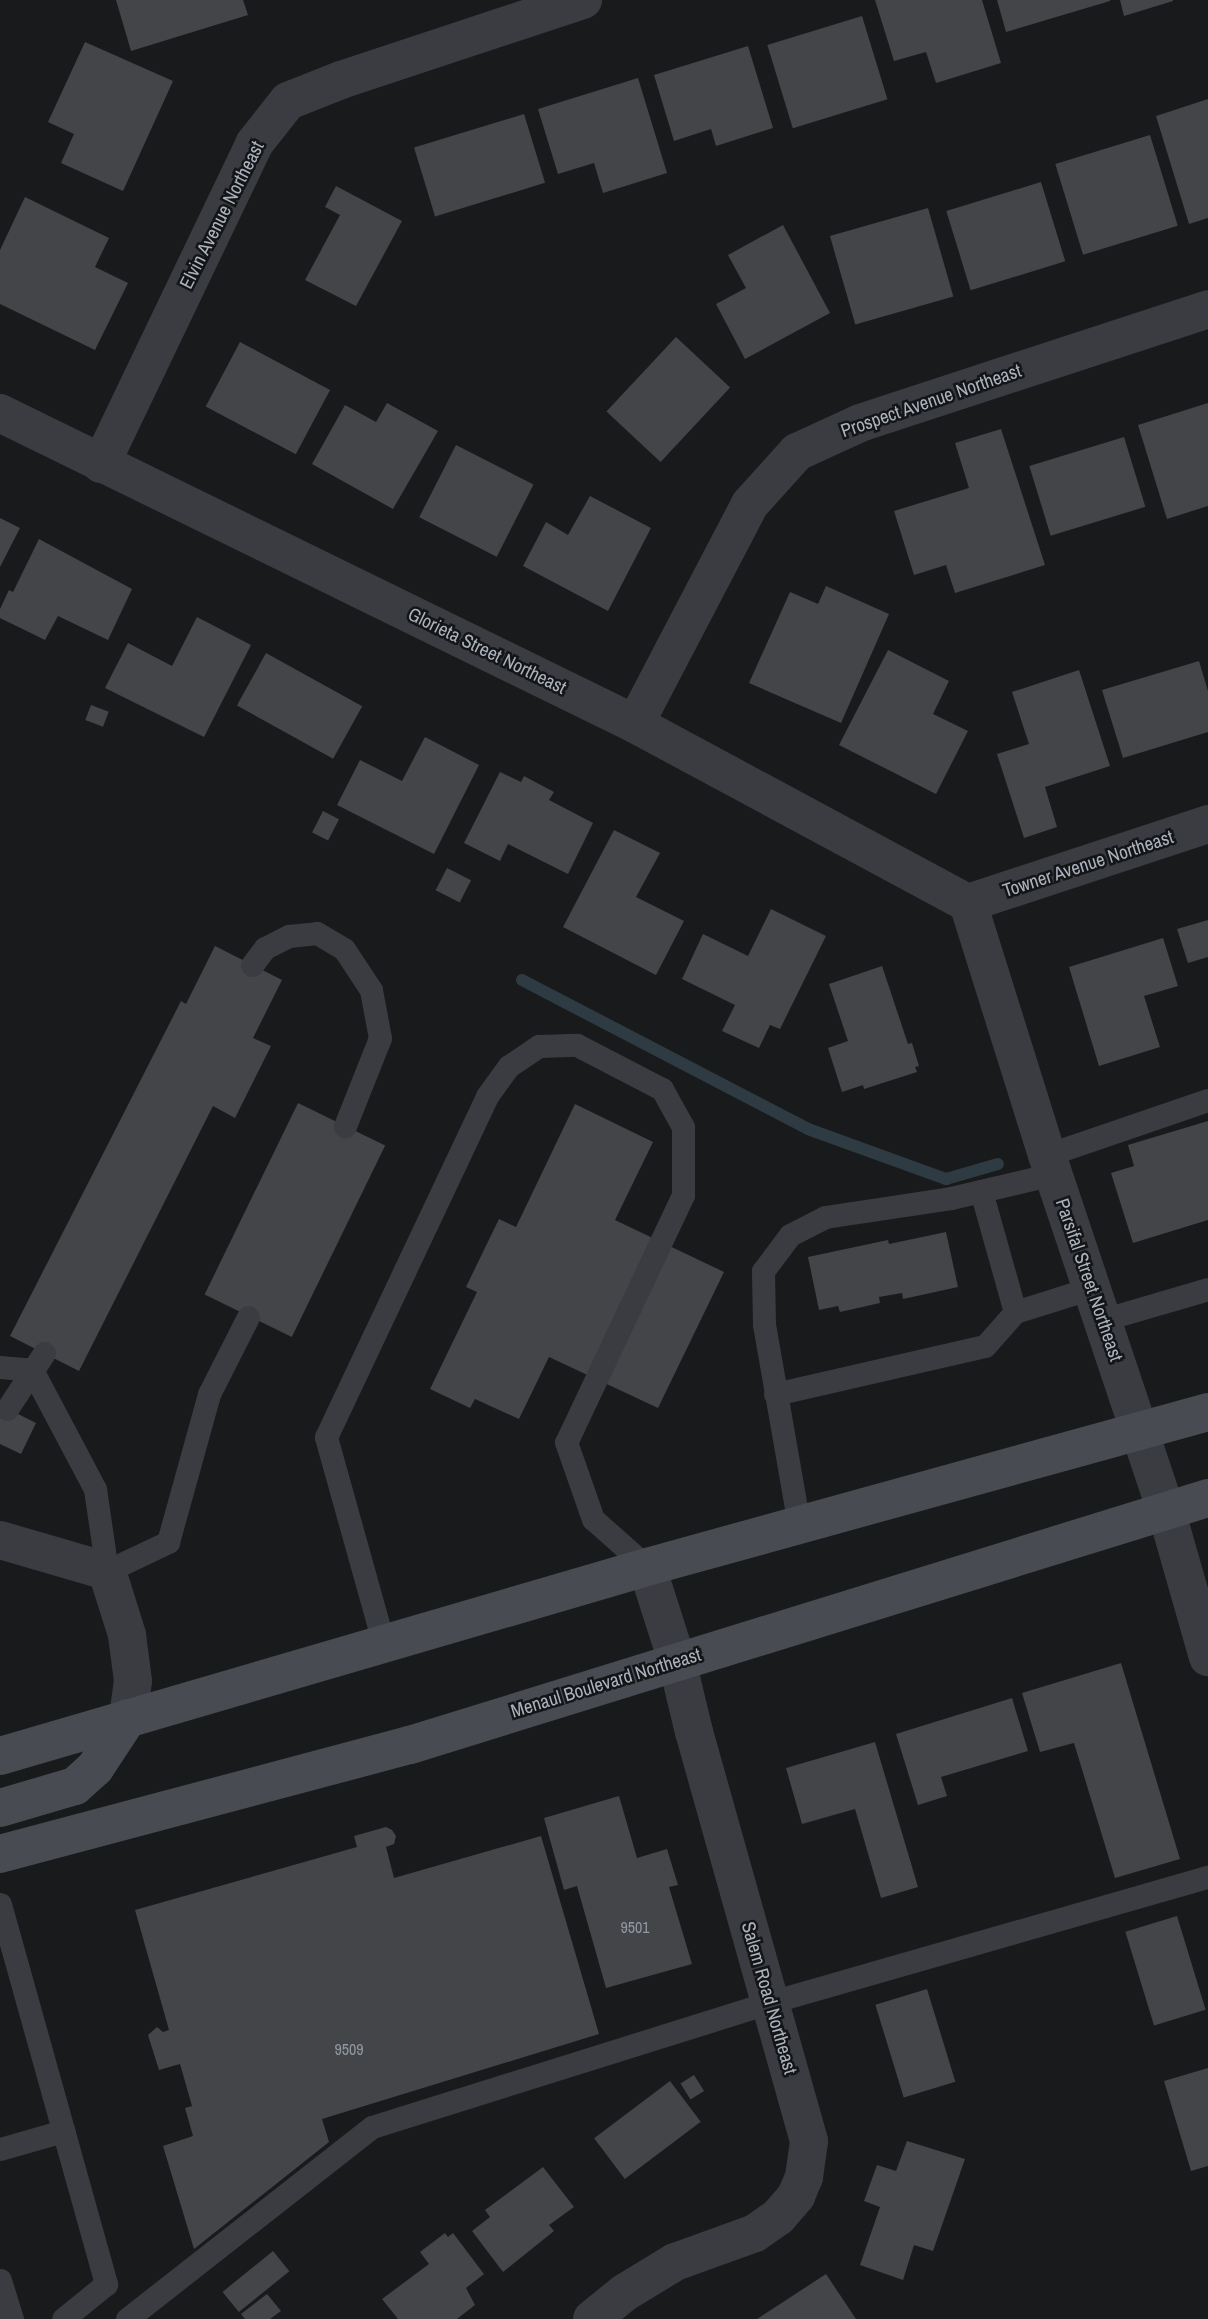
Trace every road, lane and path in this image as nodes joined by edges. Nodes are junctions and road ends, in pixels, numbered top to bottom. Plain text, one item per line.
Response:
1 (583, 0) edge
2 (1208, 309) edge
3 (0, 413) edge
4 (102, 464) junction
5 (635, 723) junction
6 (1208, 824) edge
7 (968, 903) junction
8 (252, 965) dead end
9 (1208, 1100) edge
10 (345, 1126) dead end
11 (1050, 1164) junction
12 (981, 1191) junction
13 (1208, 1289) edge
14 (1097, 1304) junction
15 (1016, 1312) junction
16 (248, 1317) dead end
17 (38, 1361) junction
18 (0, 1367) edge
19 (775, 1394) junction
20 (7, 1409) dead end
21 (1208, 1412) edge
22 (1140, 1431) junction
23 (1208, 1499) edge
24 (1166, 1510) junction
25 (799, 1525) junction
26 (0, 1541) edge
27 (647, 1567) junction
28 (107, 1571) junction
29 (1198, 1583) edge
30 (384, 1645) junction
31 (1208, 1657) edge
32 (677, 1661) junction
33 (128, 1718) junction
34 (0, 1756) edge
35 (0, 1808) edge
36 (0, 1854) edge
37 (1208, 1877) edge
38 (0, 1904) edge
39 (771, 2002) junction
40 (63, 2130) junction
41 (0, 2149) edge
42 (0, 2280) edge
43 (12, 2319) edge
44 (63, 2319) edge
45 (127, 2319) edge
46 (592, 2319) edge

1 - 4 street, Elvin Avenue Northeast
2 - 5 street, Prospect Avenue Northeast
3 - 4 street, Glorieta Street Northeast
4 - 5 street, Glorieta Street Northeast
5 - 7 street, Glorieta Street Northeast
6 - 7 street, Towner Avenue Northeast
7 - 11 street, Parsifal Street Northeast
8 - 10 lane
9 - 11 lane
11 - 12 lane
11 - 14 street, Parsifal Street Northeast
12 - 15 lane
12 - 19 lane
13 - 14 lane
14 - 15 lane
14 - 22 street, Parsifal Street Northeast
15 - 19 lane
16 - 28 lane
17 - 18 lane
17 - 20 lane
17 - 28 lane
19 - 25 lane
21 - 22 main road
22 - 24 street, Parsifal Street Northeast
22 - 25 main road
23 - 24 main road, Menaul Boulevard Northeast
24 - 29 street, Parsifal Street Northeast
24 - 32 main road, Menaul Boulevard Northeast
25 - 27 main road
26 - 28 street
27 - 30 main road
27 - 30 lane
27 - 32 street, Salem Road Northeast
28 - 33 street
29 - 31 street, Parsifal Street Northeast
30 - 33 main road
32 - 36 main road, Menaul Boulevard Northeast
32 - 39 street, Salem Road Northeast
33 - 34 main road
33 - 35 main road
37 - 39 lane
38 - 40 lane
39 - 45 lane
39 - 46 street, Salem Road Northeast
40 - 41 lane
40 - 44 lane
42 - 43 lane

